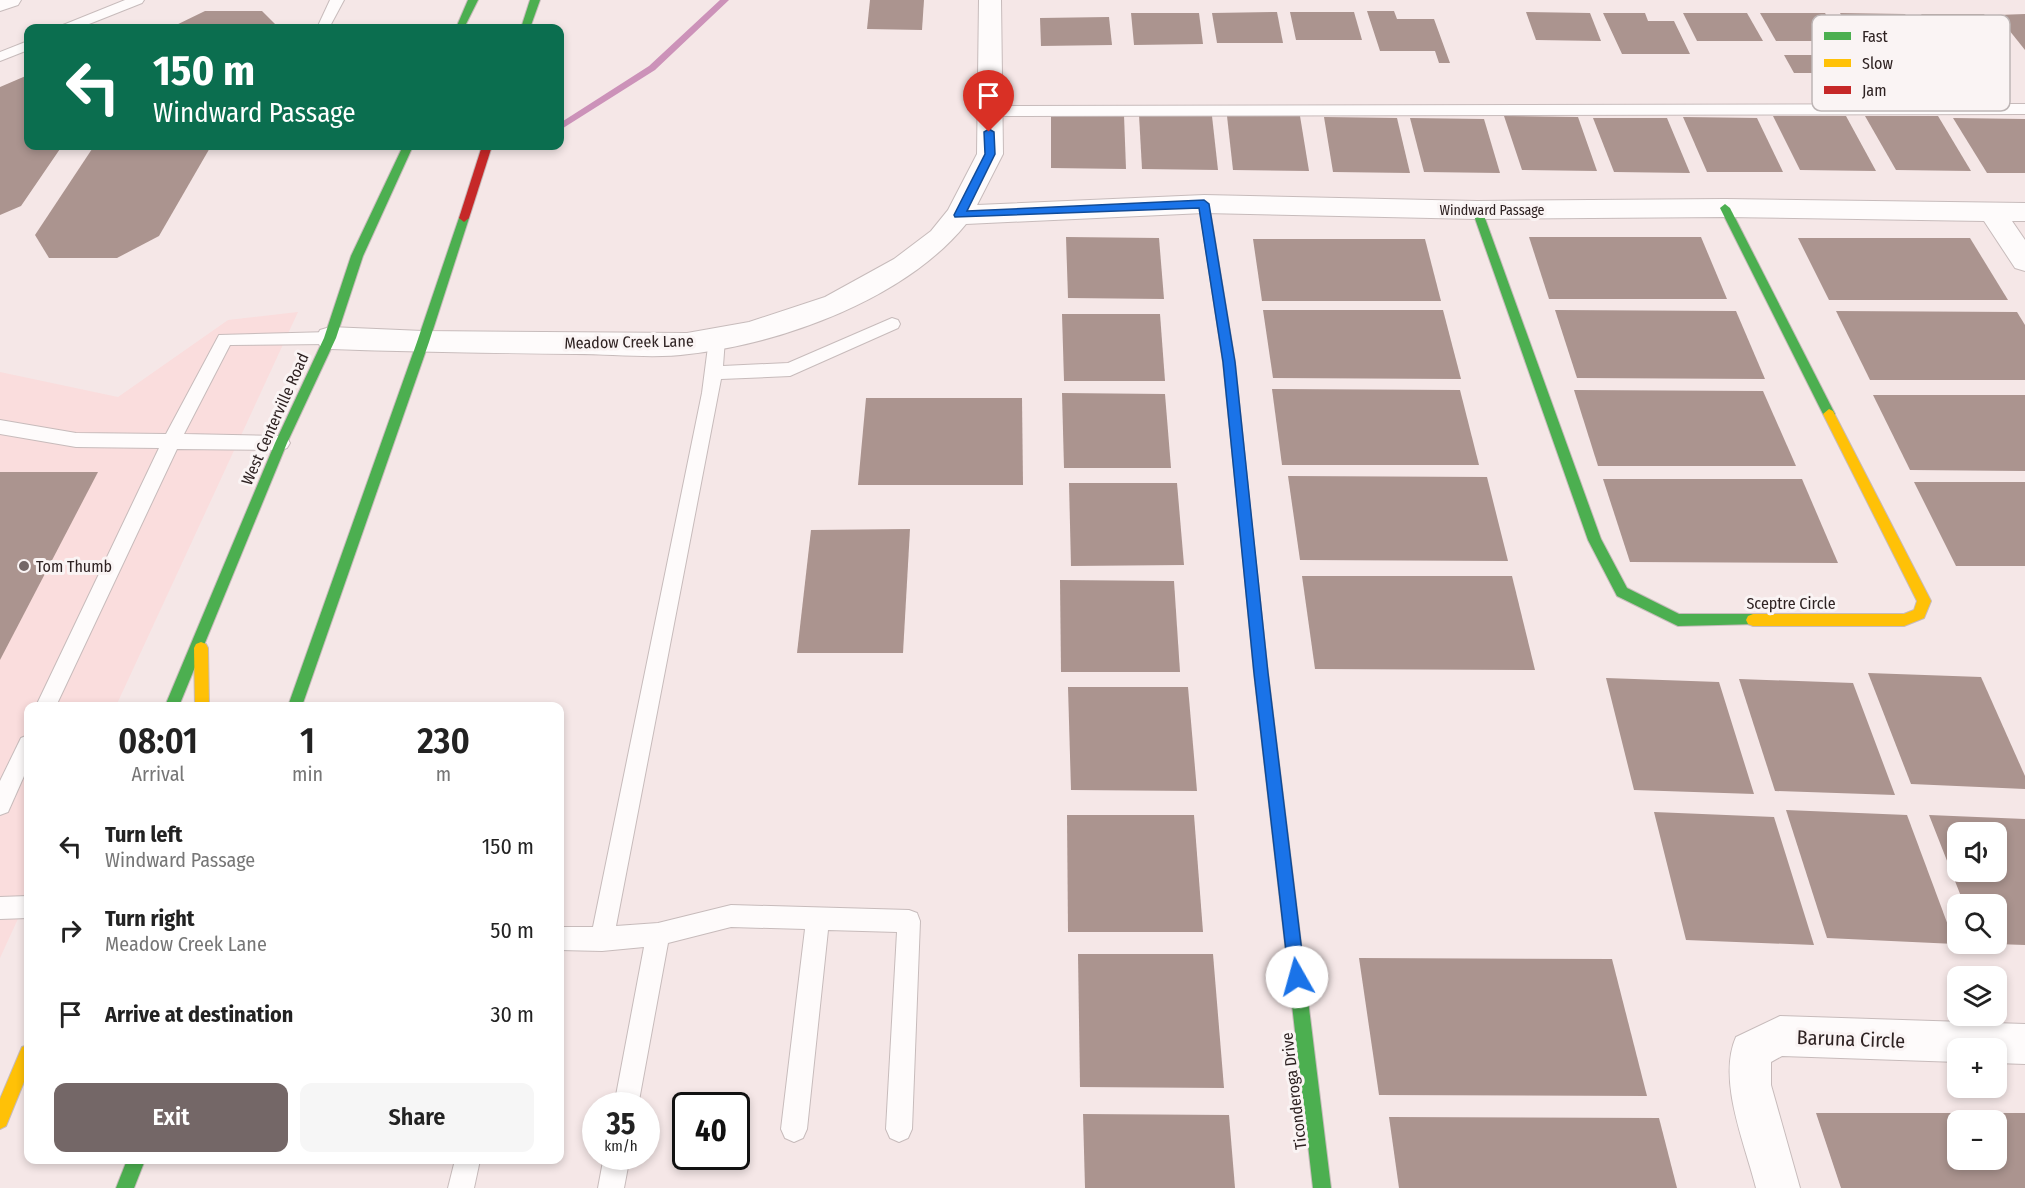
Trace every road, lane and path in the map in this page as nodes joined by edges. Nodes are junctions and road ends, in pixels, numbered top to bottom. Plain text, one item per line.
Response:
1 (10, 0) edge
2 (137, 0) edge
3 (338, 0) edge
4 (473, 0) edge
5 (535, 0) edge
6 (990, 0) edge
7 (0, 4) edge
8 (78, 24) edge
9 (325, 24) edge
10 (462, 24) edge
11 (526, 24) edge
12 (24, 47) edge
13 (0, 57) edge
14 (1812, 109) edge
15 (2010, 109) edge
16 (2025, 109) edge
17 (988, 111) junction
18 (406, 150) edge
19 (486, 150) edge
20 (1204, 204) junction
21 (1725, 208) junction
22 (1477, 210) junction
23 (1991, 211) junction
24 (2025, 212) edge
25 (959, 215) junction
26 (2025, 261) edge
27 (892, 324) dead end
28 (330, 338) junction
29 (717, 339) junction
30 (423, 342) junction
31 (713, 373) junction
32 (0, 427) edge
33 (171, 442) junction
34 (281, 443) junction
35 (200, 637) junction
36 (48, 702) edge
37 (174, 702) edge
38 (202, 702) edge
39 (296, 702) edge
40 (24, 754) edge
41 (0, 805) edge
42 (24, 907) edge
43 (0, 908) edge
44 (818, 918) junction
45 (658, 934) junction
46 (564, 938) edge
47 (602, 939) junction
48 (2025, 1044) edge
49 (24, 1063) edge
50 (629, 1092) edge
51 (0, 1120) edge
52 (794, 1129) dead end
53 (900, 1129) dead end
54 (134, 1164) edge
55 (467, 1164) edge
56 (614, 1170) edge
57 (125, 1188) edge
58 (461, 1188) edge
59 (611, 1188) edge
60 (1323, 1188) edge
61 (1778, 1188) edge

1 - 7 street
2 - 8 lane
3 - 9 lane
4 - 10 street
5 - 11 street
6 - 17 street, Meadow Creek Lane
12 - 13 lane
14 - 17 lane
15 - 16 lane
17 - 25 street, Meadow Creek Lane
18 - 28 street, West Centerville Road
19 - 30 street
20 - 22 street, Windward Passage
20 - 25 street, Windward Passage
20 - 60 street, Ticonderoga Drive
21 - 22 street, Windward Passage
21 - 22 street, Sceptre Circle
21 - 23 street, Windward Passage
23 - 24 street, Windward Passage
23 - 26 street
25 - 29 street, Meadow Creek Lane
27 - 31 lane
28 - 30 street, Meadow Creek Lane
28 - 33 lane
28 - 34 street, West Centerville Road
29 - 30 street, Meadow Creek Lane
29 - 31 lane
30 - 39 street
31 - 47 lane
32 - 33 lane
33 - 34 lane
33 - 36 lane
34 - 35 street, West Centerville Road
35 - 37 street, West Centerville Road
35 - 38 street
40 - 41 lane
42 - 43 lane
44 - 45 lane
44 - 52 lane
44 - 53 lane
45 - 47 lane
45 - 50 lane
46 - 47 lane
48 - 61 street, Baruna Circle
49 - 51 street
54 - 57 street
55 - 58 lane
56 - 59 lane

